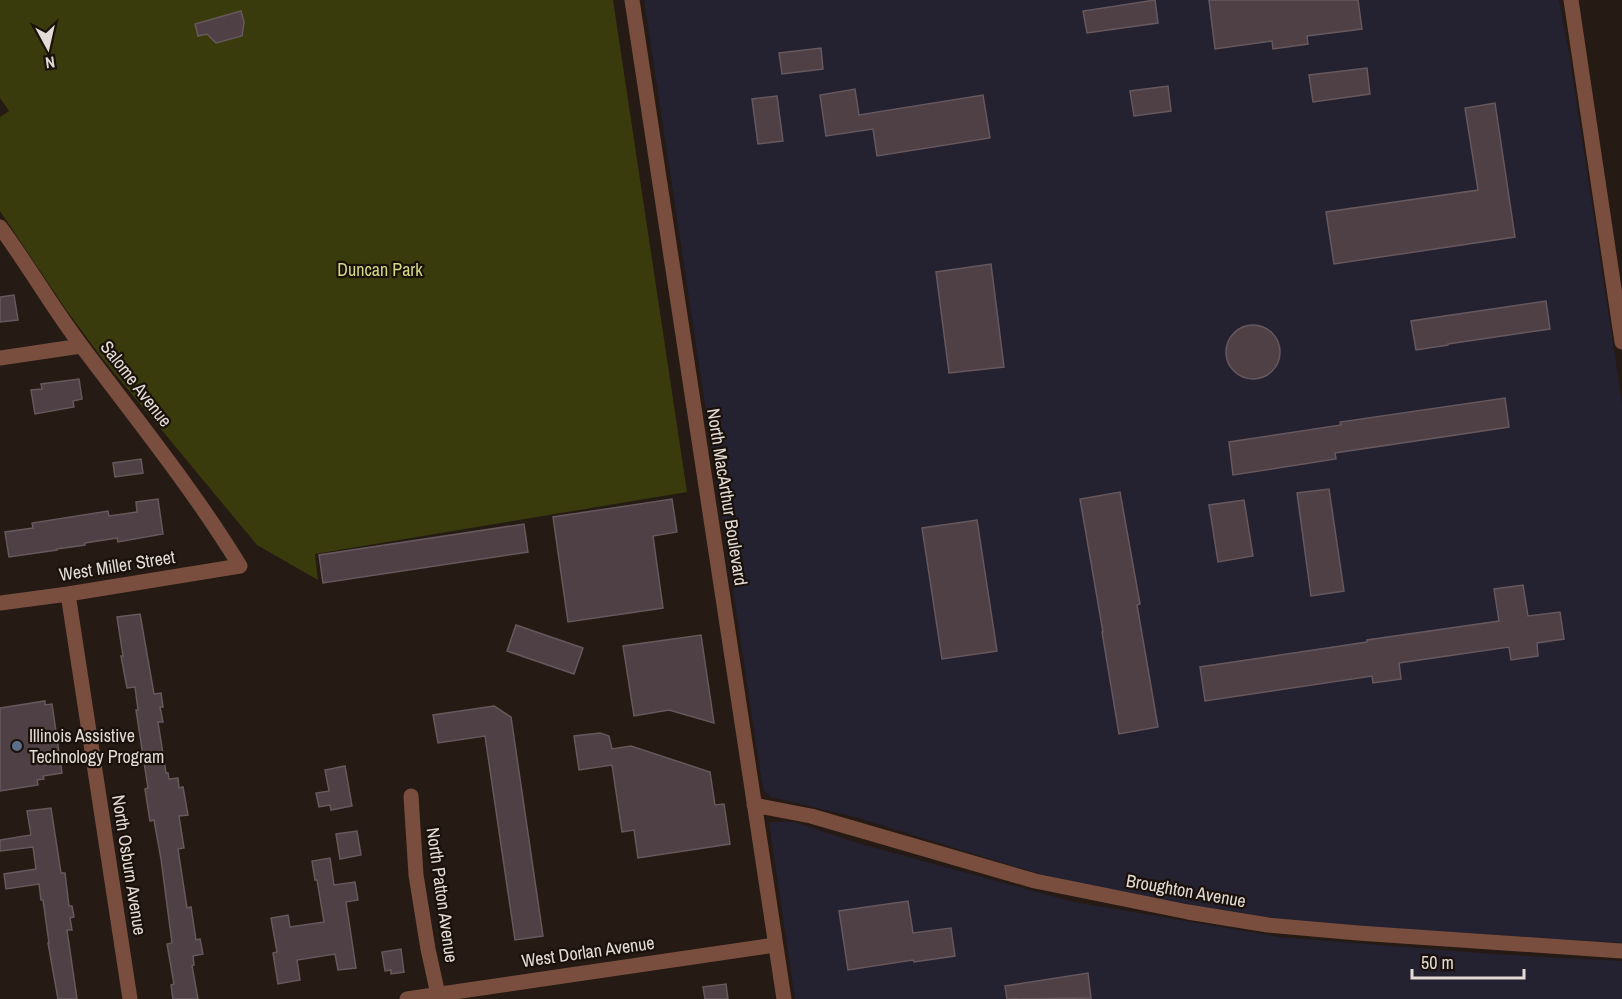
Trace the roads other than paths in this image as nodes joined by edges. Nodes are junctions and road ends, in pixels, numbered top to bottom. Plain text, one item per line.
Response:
1 (632, 0) edge
2 (1571, 0) edge
3 (0, 227) edge
4 (1622, 342) edge
5 (81, 346) junction
6 (0, 357) edge
7 (240, 566) joint
8 (68, 594) junction
9 (0, 603) edge
10 (411, 796) dead end
11 (754, 805) junction
12 (775, 945) junction
13 (1622, 951) edge
14 (438, 997) edge
15 (130, 999) edge
16 (407, 999) edge
17 (784, 999) edge

1 - 11 street, North MacArthur Boulevard
2 - 4 street
3 - 5 street, Salome Avenue
5 - 6 street
5 - 7 street, Salome Avenue
7 - 8 street, West Miller Street
8 - 9 street, West Miller Street
8 - 15 street, North Osburn Avenue
10 - 14 street, North Patton Avenue
11 - 12 street, North MacArthur Boulevard
11 - 13 street, Broughton Avenue
12 - 14 street, West Dorlan Avenue
12 - 17 street, North MacArthur Boulevard
14 - 16 street, West Dorlan Avenue

